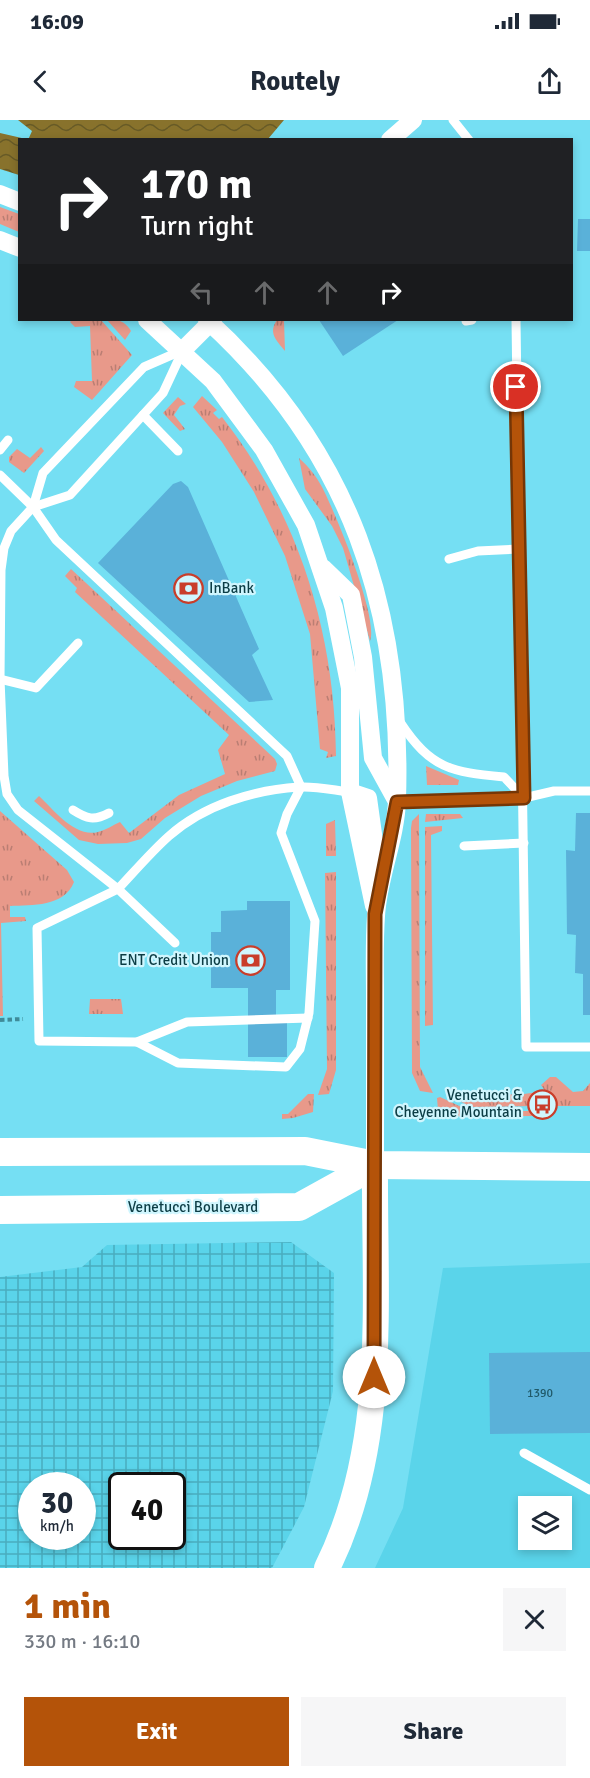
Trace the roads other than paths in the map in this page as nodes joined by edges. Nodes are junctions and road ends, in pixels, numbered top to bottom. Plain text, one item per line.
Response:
1 (413, 120) edge
2 (453, 120) edge
3 (392, 138) edge
4 (467, 138) edge
5 (0, 194) edge
6 (18, 201) edge
7 (0, 240) edge
8 (18, 247) edge
9 (148, 321) edge
10 (210, 321) edge
11 (516, 321) edge
12 (183, 350) junction
13 (143, 415) junction
14 (8, 440) dead end
15 (0, 450) edge
16 (178, 451) dead end
17 (0, 475) edge
18 (33, 507) junction
19 (518, 549) junction
20 (449, 559) dead end
21 (322, 567) junction
22 (78, 643) dead end
23 (0, 679) edge
24 (396, 716) junction
25 (301, 787) junction
26 (590, 791) edge
27 (350, 792) junction
28 (524, 798) junction
29 (397, 802) junction
30 (74, 810) dead end
31 (109, 813) dead end
32 (524, 843) junction
33 (464, 846) dead end
34 (118, 889) junction
35 (380, 890) junction
36 (375, 914) junction
37 (175, 943) dead end
38 (308, 1018) junction
39 (137, 1041) junction
40 (590, 1047) edge
41 (0, 1152) edge
42 (375, 1165) junction
43 (590, 1167) edge
44 (0, 1210) edge
45 (524, 1452) dead end
46 (590, 1490) edge
47 (327, 1568) edge

1 - 3 street
2 - 4 lane
5 - 6 street
7 - 8 street
9 - 12 street
10 - 12 street
10 - 24 street
11 - 19 lane
12 - 13 lane
12 - 18 lane
12 - 21 street
13 - 16 lane
13 - 18 lane
14 - 15 lane
17 - 18 lane
18 - 23 lane
18 - 25 lane
19 - 20 lane
19 - 28 lane
21 - 27 street
21 - 29 street
22 - 23 lane
23 - 34 lane
24 - 28 lane
24 - 29 street
25 - 27 lane
25 - 34 lane
25 - 38 lane
26 - 28 lane
27 - 35 street
27 - 36 street
28 - 29 lane
28 - 32 lane
29 - 35 street
30 - 31 lane
32 - 33 lane
32 - 40 lane
34 - 37 lane
34 - 39 lane
35 - 36 street
36 - 42 street
38 - 39 lane
38 - 39 lane
41 - 42 main road, Venetucci Boulevard
42 - 43 main road, Venetucci Boulevard
42 - 44 main road, Venetucci Boulevard
42 - 47 street
45 - 46 lane

